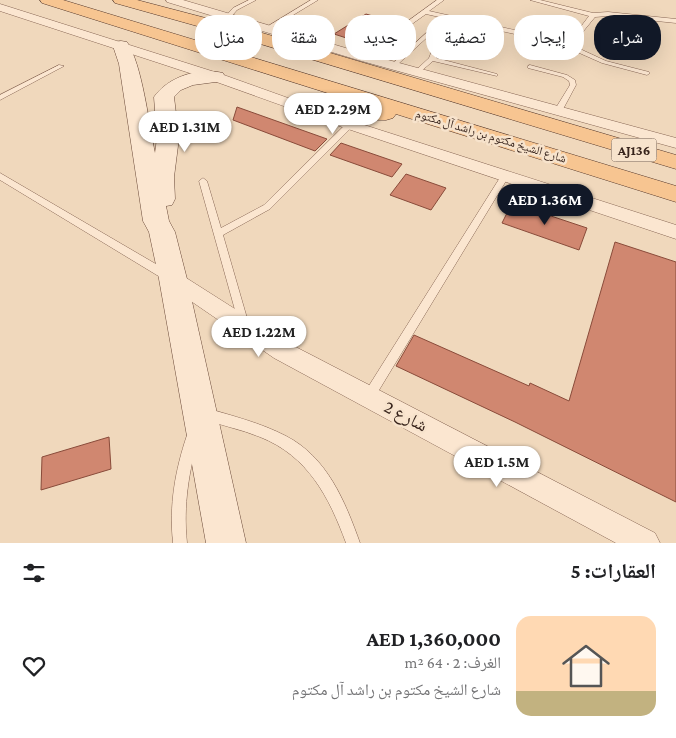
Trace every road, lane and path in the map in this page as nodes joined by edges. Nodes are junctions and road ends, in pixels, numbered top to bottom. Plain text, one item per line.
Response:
1 (36, 0) edge
2 (120, 0) edge
3 (172, 0) edge
4 (178, 0) edge
5 (253, 0) edge
6 (316, 0) edge
7 (441, 0) edge
8 (533, 0) edge
9 (55, 3) edge
10 (0, 7) edge
11 (426, 12) junction
12 (221, 15) edge
13 (230, 15) edge
14 (593, 15) junction
15 (195, 17) edge
16 (416, 19) edge
17 (676, 20) edge
18 (584, 28) edge
19 (262, 31) edge
20 (262, 32) edge
21 (262, 33) edge
22 (514, 33) edge
23 (426, 35) edge
24 (121, 46) junction
25 (345, 53) edge
26 (584, 53) edge
27 (374, 60) edge
28 (431, 60) edge
29 (436, 60) edge
30 (394, 65) junction
31 (61, 66) dead end
32 (530, 67) dead end
33 (417, 72) junction
34 (647, 73) dead end
35 (495, 75) dead end
36 (216, 77) junction
37 (0, 98) edge
38 (558, 111) junction
39 (315, 113) junction
40 (445, 122) junction
41 (350, 125) junction
42 (676, 143) edge
43 (617, 145) junction
44 (676, 157) edge
45 (676, 162) edge
46 (0, 176) edge
47 (505, 176) junction
48 (203, 182) dead end
49 (676, 194) edge
50 (162, 232) junction
51 (676, 232) edge
52 (218, 233) junction
53 (173, 279) junction
54 (245, 328) junction
55 (369, 396) junction
56 (200, 413) junction
57 (180, 543) edge
58 (226, 543) edge
59 (353, 543) edge
60 (645, 543) edge

1 - 9 main road, شارع الشيخ مكتوم بن راشد آل مكتوم
2 - 15 main road, شارع الشيخ مكتوم بن راشد آل مكتوم / AJ136
3 - 4 lane
3 - 12 street
5 - 13 lane
6 - 19 lane
7 - 11 lane
8 - 14 lane
9 - 40 main road, شارع الشيخ مكتوم بن راشد آل مكتوم / AJ136
10 - 24 street
11 - 16 lane
11 - 22 lane
14 - 17 lane
14 - 18 lane
20 - 25 street
21 - 43 main road, شارع الشيخ مكتوم بن راشد آل مكتوم / AJ136
23 - 30 lane
24 - 36 street
24 - 50 street
26 - 34 lane
27 - 30 street
28 - 33 lane
29 - 35 lane
30 - 33 street
31 - 37 lane
32 - 38 lane
33 - 38 street
36 - 39 street
36 - 50 street
38 - 42 street
39 - 40 main road
39 - 41 street
40 - 49 main road, شارع الشيخ مكتوم بن راشد آل مكتوم / AJ136
41 - 47 street
41 - 52 lane
43 - 44 main road
43 - 45 main road, شارع الشيخ مكتوم بن راشد آل مكتوم / AJ136
46 - 53 lane
47 - 51 street
47 - 55 lane
48 - 52 lane
50 - 53 street
52 - 54 lane
53 - 54 street, شارع 2
53 - 56 street
54 - 55 street, شارع 2
55 - 60 street, شارع 2
56 - 57 lane
56 - 58 street
56 - 59 lane

